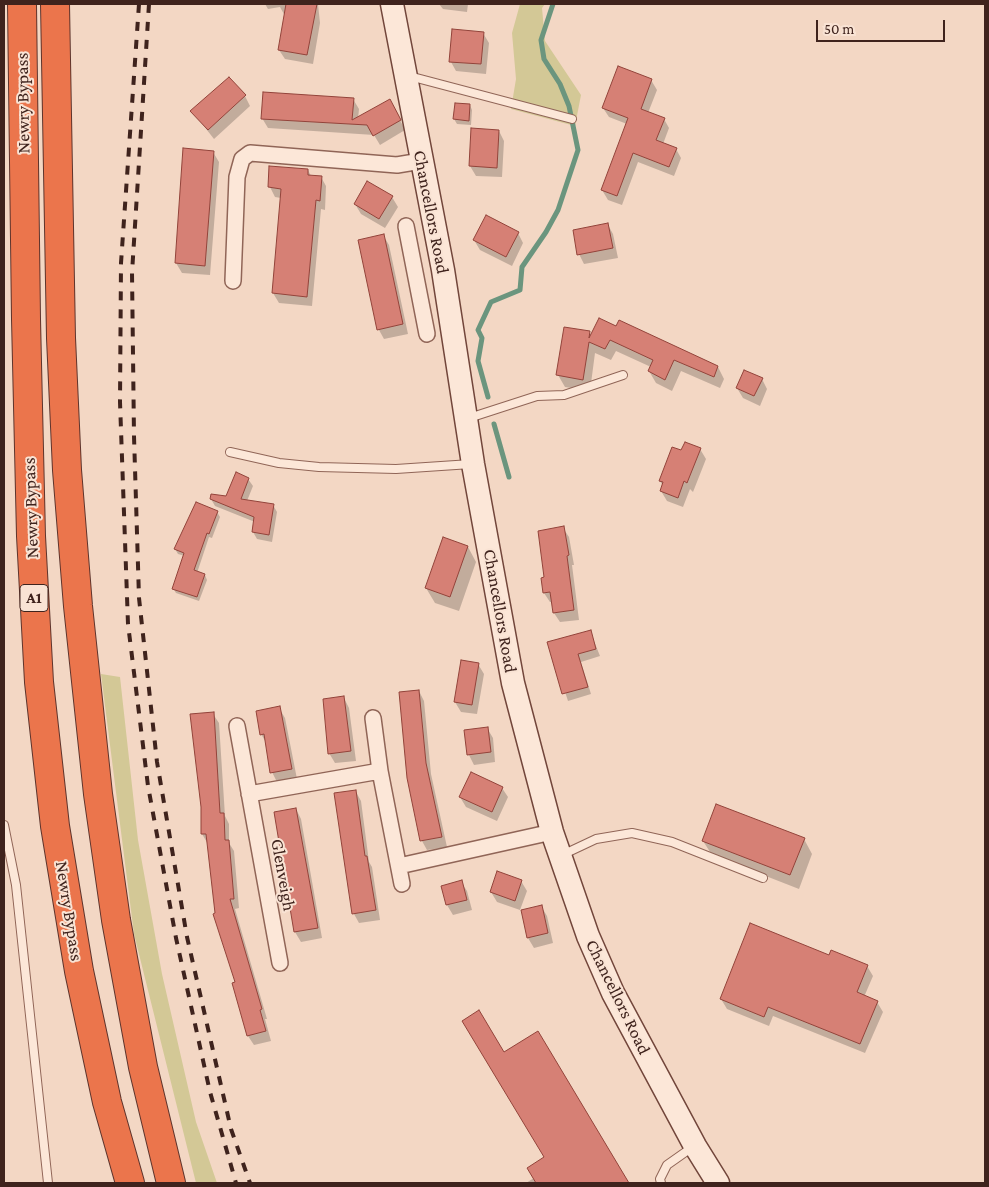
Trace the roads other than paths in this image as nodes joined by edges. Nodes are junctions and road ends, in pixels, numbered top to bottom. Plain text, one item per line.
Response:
1 (22, 4) edge
2 (55, 4) edge
3 (392, 4) edge
4 (406, 75) junction
5 (572, 119) dead end
6 (421, 161) junction
7 (406, 226) dead end
8 (443, 270) junction
9 (416, 275) junction
10 (233, 281) dead end
11 (427, 334) dead end
12 (623, 375) dead end
13 (467, 418) junction
14 (230, 452) dead end
15 (473, 464) junction
16 (373, 718) dead end
17 (237, 726) dead end
18 (380, 771) junction
19 (249, 794) junction
20 (4, 826) edge
21 (552, 832) junction
22 (560, 855) junction
23 (399, 866) junction
24 (763, 878) dead end
25 (402, 884) dead end
26 (280, 963) dead end
27 (695, 1146) junction
28 (48, 1183) edge
29 (130, 1183) edge
30 (171, 1183) edge
31 (661, 1183) edge
32 (718, 1183) edge

1 - 29 highway, Newry Bypass / A1
2 - 30 highway, Newry Bypass
3 - 4 street, Chancellors Road
4 - 5 lane
4 - 6 street, Chancellors Road
6 - 8 street, Chancellors Road
6 - 10 street
7 - 9 street
8 - 9 street
8 - 13 street, Chancellors Road
9 - 11 street
12 - 13 lane
13 - 15 street, Chancellors Road
14 - 15 lane
15 - 21 street, Chancellors Road
16 - 18 street
17 - 19 street, Glenveigh
18 - 19 street
18 - 23 street
19 - 26 street, Glenveigh
20 - 28 lane
21 - 22 street, Chancellors Road
21 - 23 street
22 - 24 lane
22 - 27 street, Chancellors Road
23 - 25 street
27 - 31 lane
27 - 32 street, Chancellors Road

